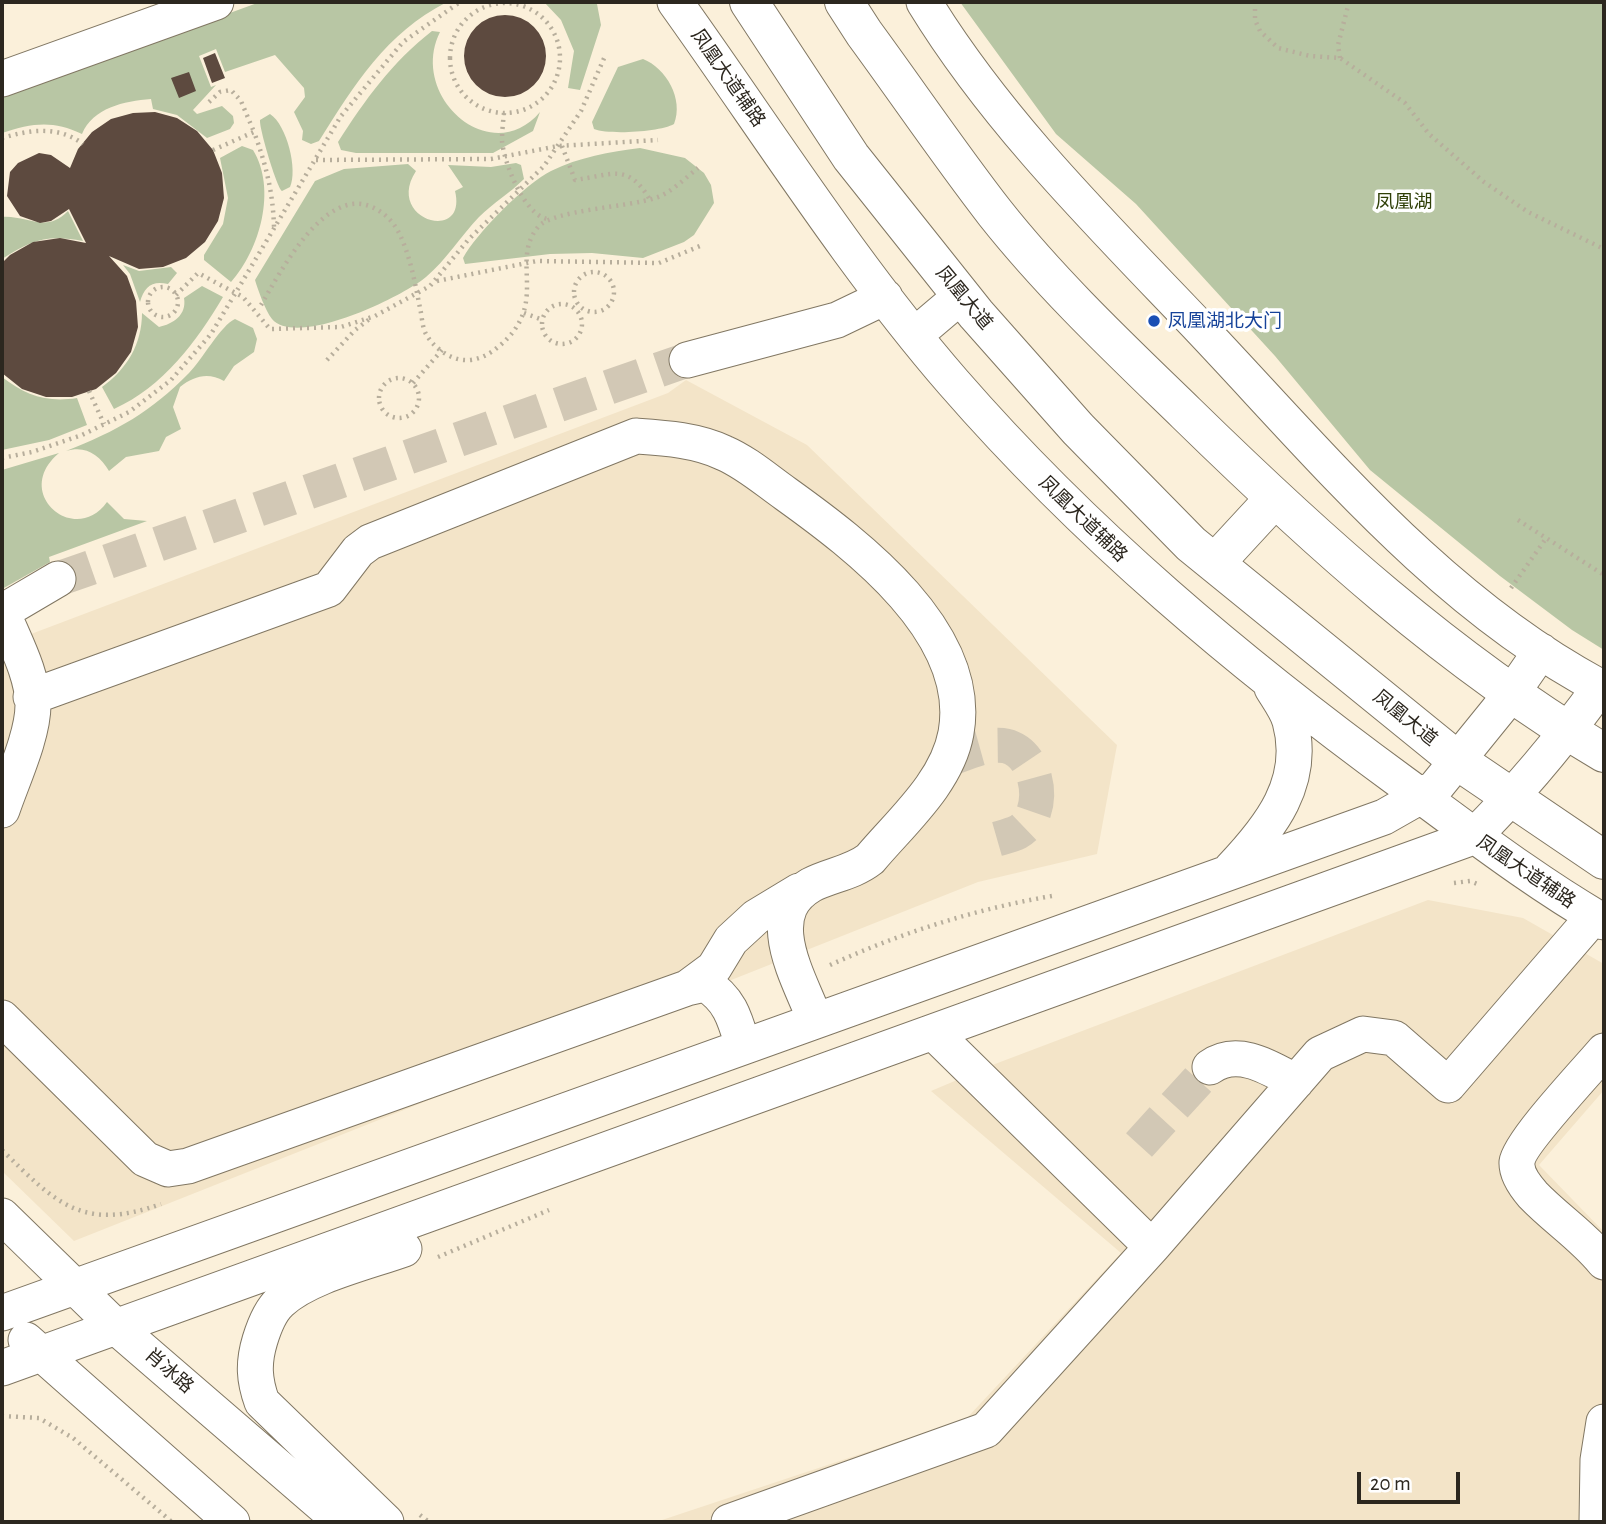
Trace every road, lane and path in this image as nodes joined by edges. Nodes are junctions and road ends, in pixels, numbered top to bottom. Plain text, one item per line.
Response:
1 (216, 2) edge
2 (460, 2) edge
3 (675, 2) edge
4 (749, 2) edge
5 (844, 2) edge
6 (924, 2) edge
7 (1255, 2) edge
8 (1349, 2) edge
9 (605, 56) dead end
10 (1340, 58) junction
11 (2, 79) edge
12 (209, 102) dead end
13 (504, 113) junction
14 (254, 132) junction
15 (2, 138) edge
16 (658, 140) dead end
17 (83, 144) dead end
18 (560, 146) junction
19 (213, 150) dead end
20 (316, 160) junction
21 (698, 168) dead end
22 (650, 200) junction
23 (548, 219) junction
24 (274, 228) junction
25 (700, 246) dead end
26 (1604, 249) edge
27 (435, 282) junction
28 (235, 293) junction
29 (176, 295) junction
30 (961, 296) junction
31 (885, 297) junction
32 (578, 308) junction
33 (256, 311) junction
34 (524, 313) junction
35 (375, 316) junction
36 (543, 320) junction
37 (915, 335) junction
38 (442, 351) junction
39 (327, 360) dead end
40 (687, 360) tunnel mouth
41 (413, 383) junction
42 (89, 391) dead end
43 (104, 424) junction
44 (63, 441) junction
45 (66, 451) dead end
46 (2, 458) edge
47 (1275, 498) junction
48 (1518, 520) dead end
49 (1547, 537) junction
50 (1215, 563) junction
51 (1604, 575) edge
52 (58, 579) tunnel mouth
53 (1503, 581) dead end
54 (2, 612) edge
55 (1541, 651) junction
56 (1269, 682) junction
57 (1602, 688) edge
58 (1512, 692) junction
59 (31, 697) junction
60 (1568, 732) junction
61 (1604, 753) edge
62 (1458, 761) junction
63 (1420, 796) junction
64 (1512, 799) junction
65 (2, 810) edge
66 (1473, 837) junction
67 (1604, 860) edge
68 (1227, 873) junction
69 (811, 886) junction
70 (1061, 895) dead end
71 (1599, 919) edge
72 (826, 967) dead end
73 (687, 988) junction
74 (2, 1018) edge
75 (815, 1020) junction
76 (933, 1032) junction
77 (743, 1046) junction
78 (1604, 1051) edge
79 (1210, 1067) tunnel mouth
80 (1296, 1082) junction
81 (568, 1164) junction
82 (554, 1208) dead end
83 (2, 1216) edge
84 (1152, 1247) junction
85 (431, 1259) dead end
86 (1604, 1262) edge
87 (72, 1286) junction
88 (2, 1313) edge
89 (2, 1319) edge
90 (116, 1327) junction
91 (41, 1353) junction
92 (2, 1368) edge
93 (2, 1416) edge
94 (1604, 1422) edge
95 (403, 1518) edge
96 (172, 1522) edge
97 (232, 1522) edge
98 (342, 1522) edge
99 (429, 1522) edge
100 (729, 1522) edge
101 (1597, 1522) edge

1 - 11 street
2 - 20 path
3 - 31 street, 凤凰大道辅路
4 - 30 main road, 凤凰大道
5 - 47 main road
6 - 55 street
7 - 10 path
8 - 10 path
9 - 18 path
10 - 26 path
12 - 14 path
13 - 13 path
13 - 23 path, bridge
14 - 19 path
14 - 24 path
15 - 17 path
16 - 18 path
18 - 20 path
18 - 22 path
18 - 27 path
20 - 24 path
21 - 22 path, bridge
22 - 23 path, bridge
23 - 34 path, bridge
24 - 28 path
25 - 27 path
27 - 35 path
28 - 29 path
28 - 33 path
28 - 43 path
29 - 29 path
30 - 37 street
30 - 50 main road, 凤凰大道
31 - 37 street, 凤凰大道辅路
31 - 40 street
32 - 32 path
32 - 36 path
32 - 36 path
33 - 35 path
33 - 38 path, bridge
34 - 36 path
34 - 38 path, bridge
35 - 39 path
37 - 56 street, 凤凰大道辅路
38 - 41 path
41 - 41 path
42 - 43 path
43 - 44 path
44 - 45 path
44 - 46 path
47 - 50 main road
47 - 58 main road
48 - 49 path
49 - 51 path
49 - 53 path
50 - 62 main road, 凤凰大道
52 - 54 street
54 - 59 street
55 - 57 street
55 - 58 street
56 - 63 street, 凤凰大道辅路
56 - 68 street
57 - 60 street
58 - 60 main road
58 - 62 street
59 - 65 street
59 - 69 street
60 - 61 main road
60 - 64 street
62 - 63 street
62 - 64 main road, 凤凰大道
63 - 66 street, 凤凰大道辅路
63 - 68 street
64 - 66 street
64 - 67 main road, 凤凰大道
66 - 71 street, 凤凰大道辅路
66 - 76 street
68 - 75 street
69 - 73 street
69 - 75 street
70 - 72 path
71 - 80 street
73 - 74 street
73 - 77 street
75 - 77 street
76 - 81 street
76 - 84 street
77 - 87 street
78 - 86 street
79 - 80 street
80 - 84 street
81 - 90 street
81 - 95 street
82 - 85 path
83 - 87 street, 肖冰路
84 - 100 street
87 - 88 street
87 - 90 street, 肖冰路
89 - 91 street
90 - 91 street
90 - 98 street, 肖冰路
91 - 92 street
91 - 97 street
93 - 96 path
94 - 101 street
95 - 99 path

